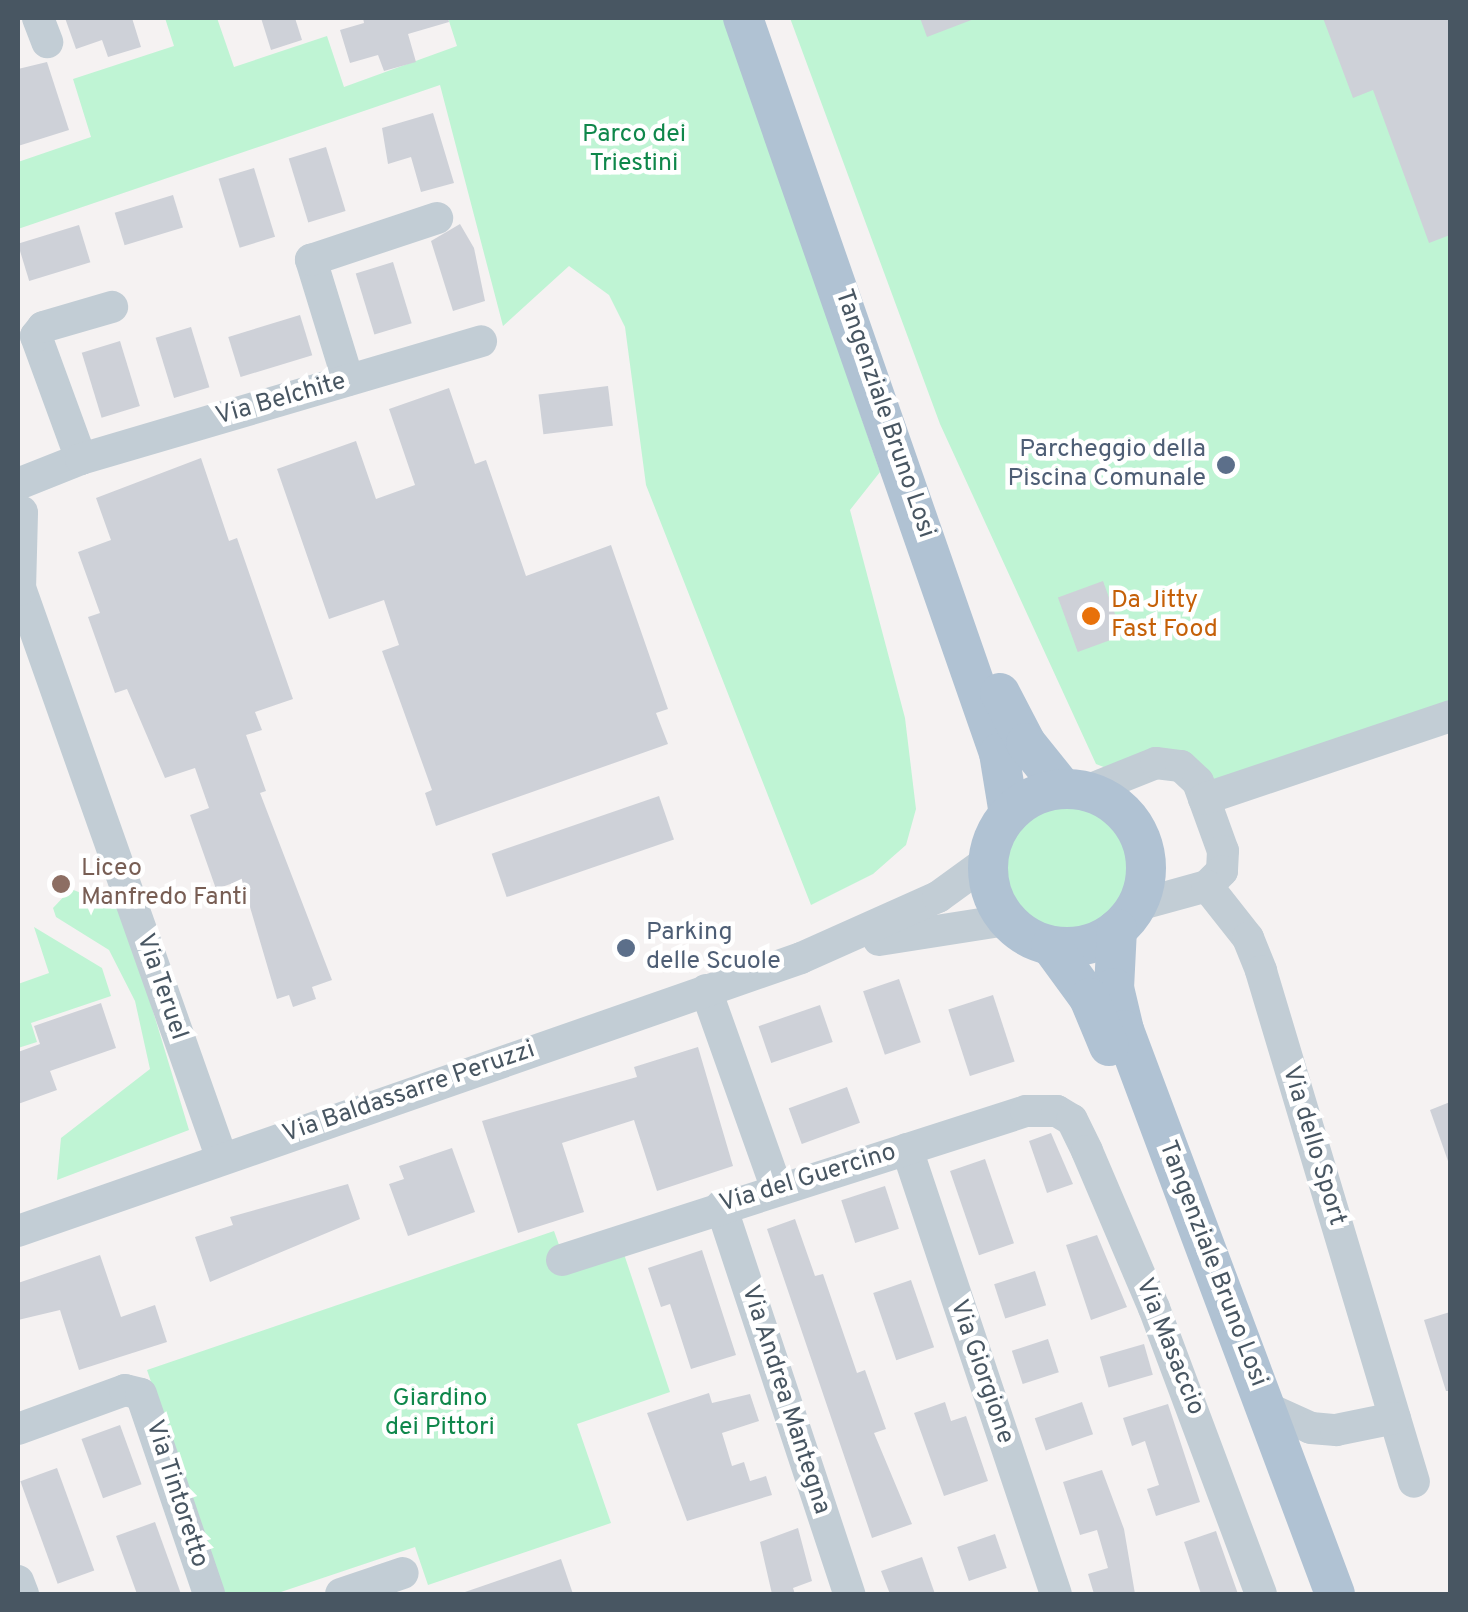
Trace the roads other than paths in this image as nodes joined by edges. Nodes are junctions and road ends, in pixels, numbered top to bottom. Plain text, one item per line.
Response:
1 (743, 18) edge
2 (767, 18) edge
3 (438, 218) dead end
4 (112, 307) dead end
5 (481, 342) dead end
6 (348, 380) junction
7 (80, 459) junction
8 (20, 500) edge
9 (20, 594) edge
10 (1450, 716) edge
11 (1075, 790) junction
12 (1204, 799) junction
13 (1010, 814) junction
14 (989, 860) junction
15 (1206, 886) junction
16 (1128, 918) junction
17 (1006, 920) junction
18 (1052, 946) junction
19 (801, 958) junction
20 (706, 990) junction
21 (1058, 1111) joint
22 (907, 1149) junction
23 (222, 1158) junction
24 (777, 1188) junction
25 (721, 1206) junction
26 (18, 1231) edge
27 (562, 1260) dead end
28 (1267, 1408) junction
29 (1395, 1418) junction
30 (18, 1430) edge
31 (1414, 1482) dead end
32 (403, 1573) dead end
33 (18, 1581) edge
34 (22, 1594) edge
35 (209, 1594) edge
36 (341, 1594) edge
37 (849, 1594) edge
38 (1056, 1594) edge
39 (1261, 1594) edge
40 (1314, 1594) edge
41 (1335, 1594) edge

1 - 13 main road, Tangenziale Bruno Losi
2 - 11 main road, Tangenziale Bruno Losi
3 - 6 street
4 - 7 street
5 - 6 street, Via Belchite
6 - 7 street, Via Belchite
7 - 8 street
8 - 9 street
9 - 23 street, Via Teruel
10 - 12 street
11 - 12 street
11 - 13 main road
11 - 16 main road
12 - 15 street
13 - 14 main road
14 - 17 main road
14 - 19 street, Via Baldassarre Peruzzi
15 - 16 street
15 - 29 street, Via dello Sport
16 - 18 main road
16 - 28 main road, Tangenziale Bruno Losi
17 - 18 main road
17 - 19 street, Via Baldassarre Peruzzi
18 - 40 main road, Tangenziale Bruno Losi
19 - 20 street, Via Baldassarre Peruzzi
20 - 23 street, Via Baldassarre Peruzzi
20 - 24 street
21 - 22 street, Via del Guercino
21 - 39 street, Via Masaccio
22 - 24 street, Via del Guercino
22 - 38 street, Via Giorgione
23 - 26 street, Via Baldassarre Peruzzi
24 - 25 street, Via del Guercino
25 - 27 street, Via del Guercino
25 - 37 street, Via Andrea Mantegna
28 - 29 street
28 - 41 main road, Tangenziale Bruno Losi
29 - 31 street, Via dello Sport
30 - 35 street, Via Tintoretto
32 - 36 street
33 - 34 street

